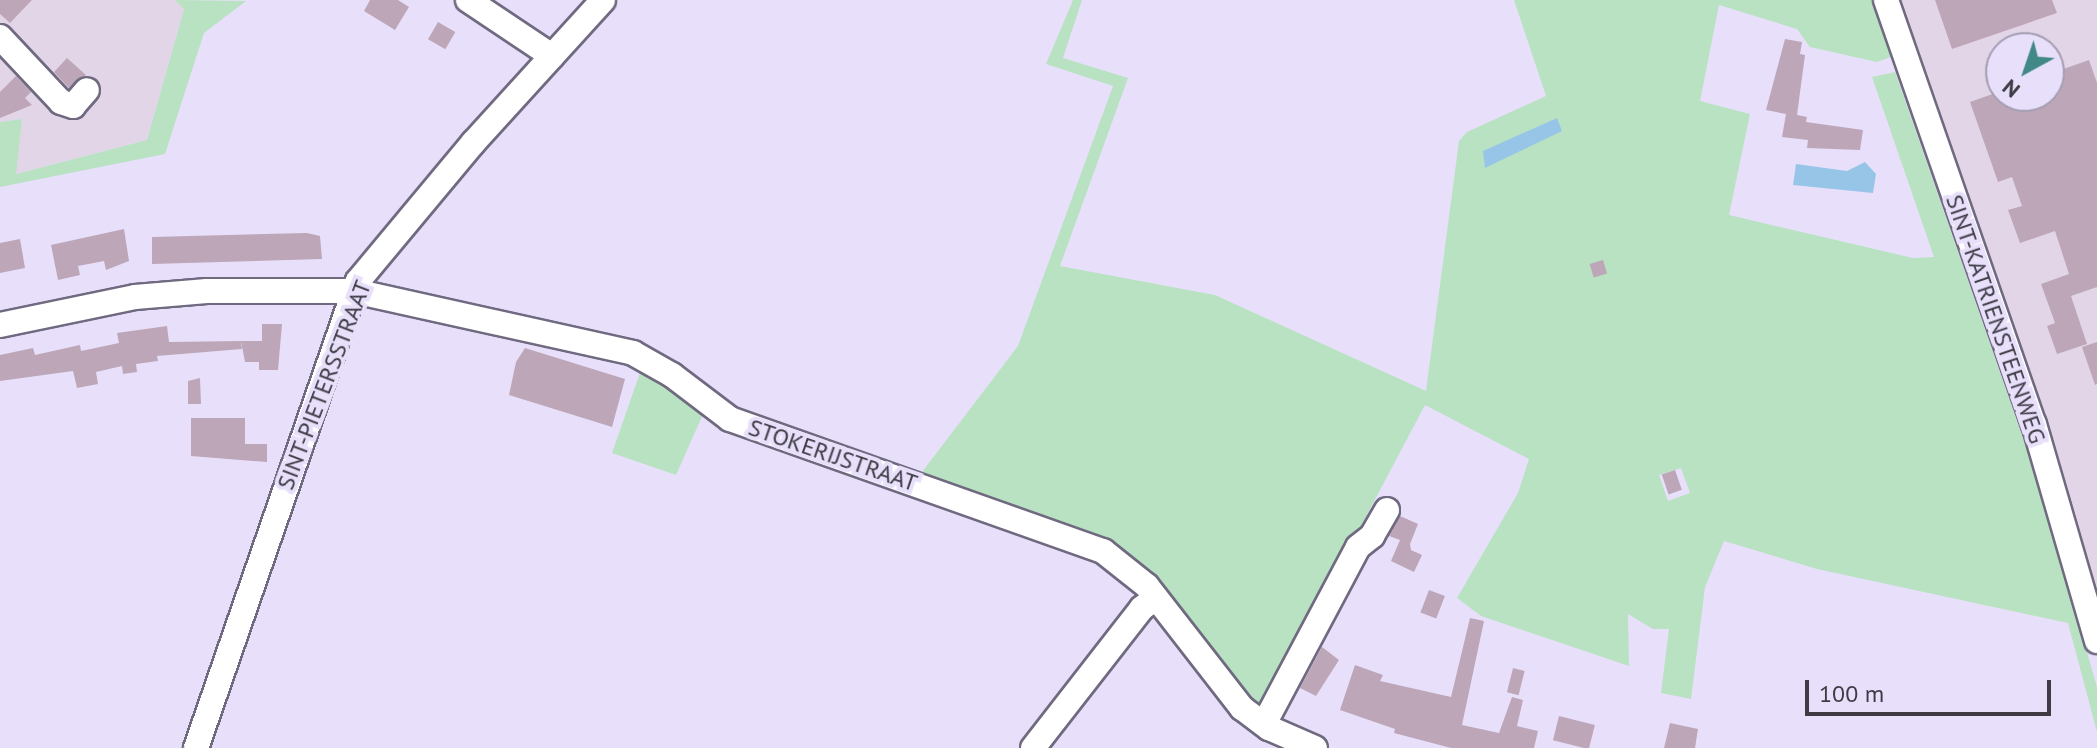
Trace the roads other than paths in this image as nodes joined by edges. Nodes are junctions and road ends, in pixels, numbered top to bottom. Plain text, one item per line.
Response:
1 (468, 0) edge
2 (603, 0) edge
3 (1886, 0) edge
4 (0, 37) edge
5 (552, 56) junction
6 (87, 90) dead end
7 (354, 291) junction
8 (0, 325) edge
9 (1387, 510) dead end
10 (1156, 598) junction
11 (2097, 641) edge
12 (1264, 724) junction
13 (196, 748) edge
14 (1033, 748) edge
15 (1315, 748) edge

1 - 5 street
2 - 5 street, SINT-PIETERSSTRAAT
3 - 11 street, SINT-KATRIENSTEENWEG
4 - 6 street
5 - 7 street, SINT-PIETERSSTRAAT
7 - 8 street, STOKERIJSTRAAT
7 - 10 street, STOKERIJSTRAAT
7 - 13 street, SINT-PIETERSSTRAAT
9 - 12 street
10 - 12 street, STOKERIJSTRAAT
10 - 14 street
12 - 15 street, STOKERIJSTRAAT

